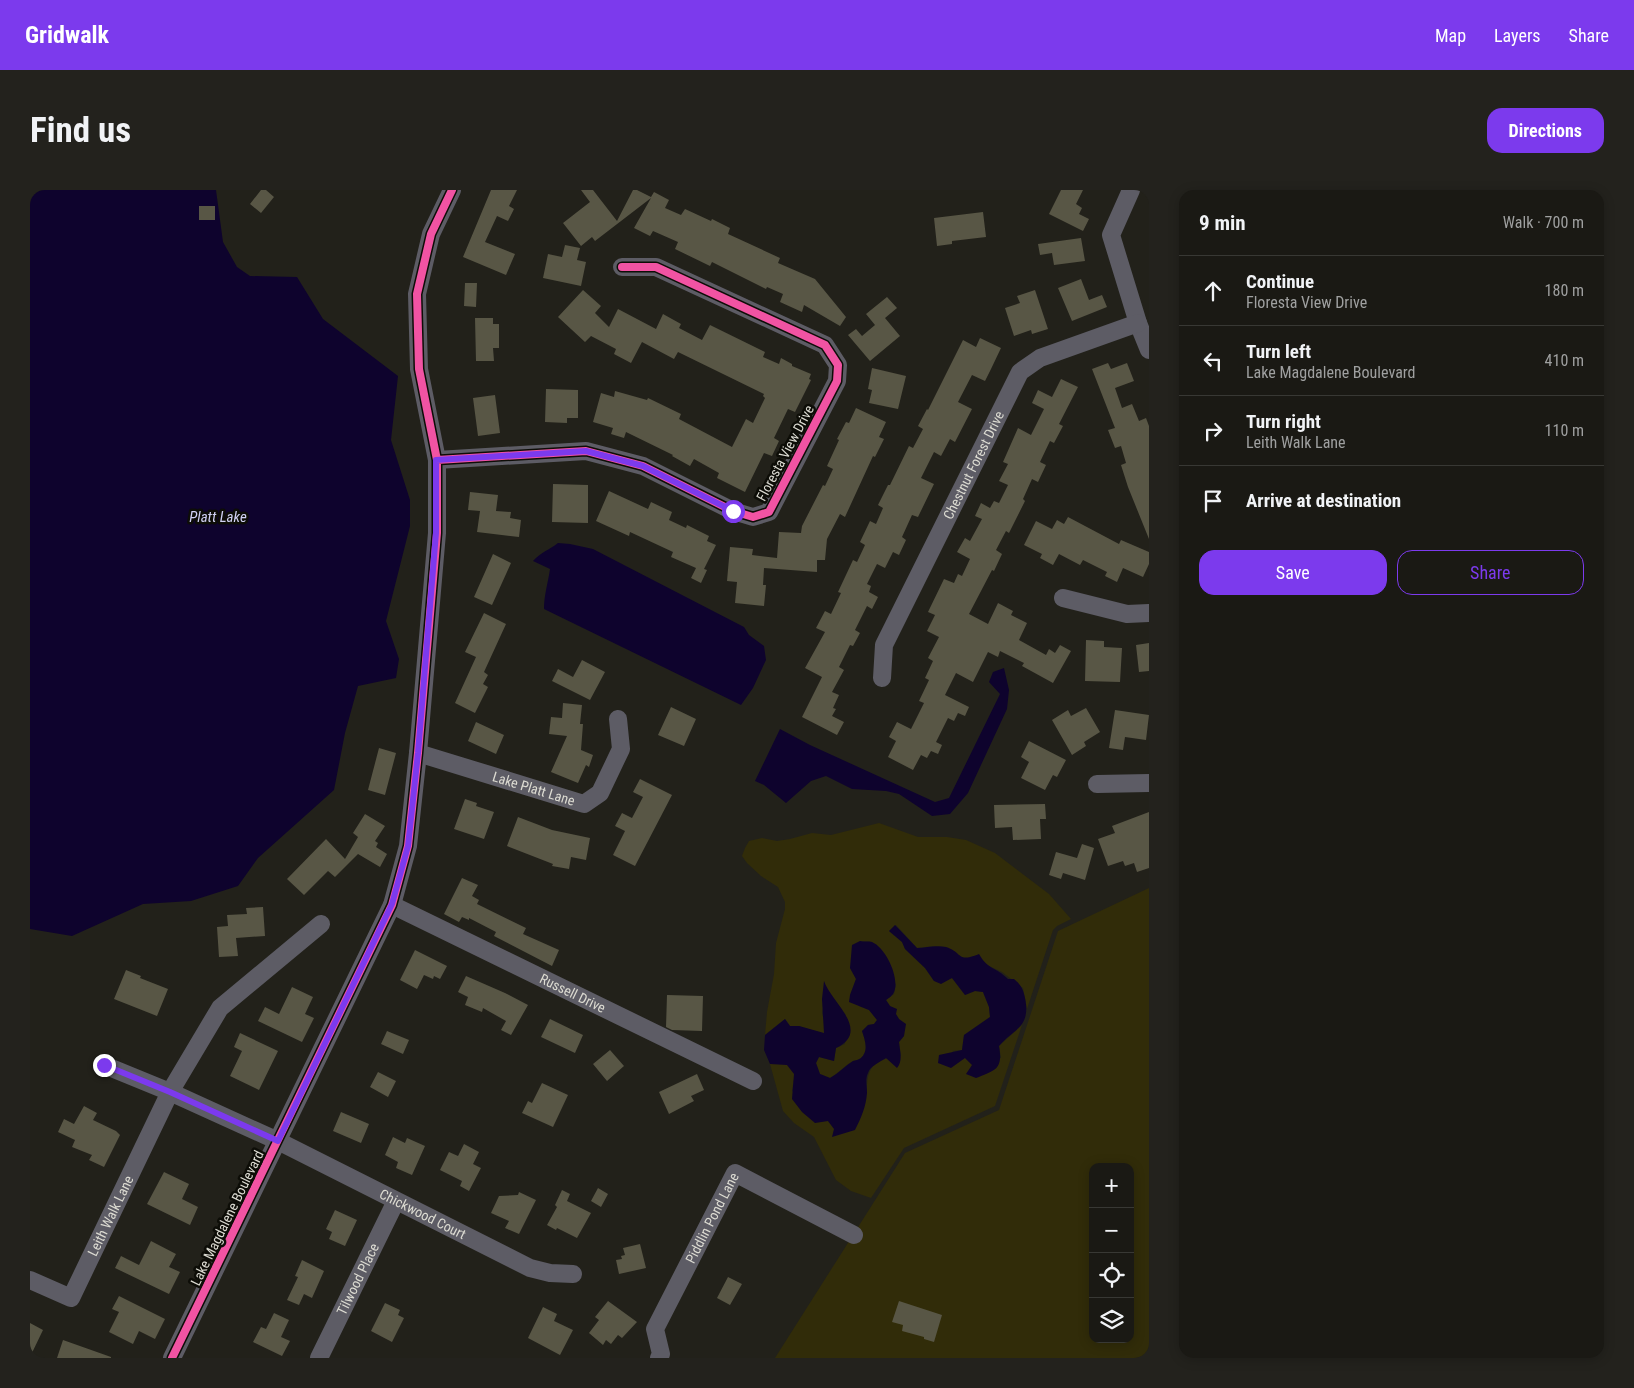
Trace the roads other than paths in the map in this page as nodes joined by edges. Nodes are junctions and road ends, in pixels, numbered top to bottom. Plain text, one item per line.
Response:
1 (452, 190) edge
2 (1131, 190) edge
3 (622, 268) dead end
4 (1138, 323) junction
5 (1149, 350) edge
6 (436, 460) junction
7 (1063, 598) dead end
8 (1149, 613) edge
9 (882, 678) dead end
10 (618, 719) dead end
11 (418, 753) junction
12 (1149, 783) edge
13 (1097, 784) dead end
14 (392, 904) junction
15 (321, 924) dead end
16 (104, 1065) dead end
17 (753, 1081) dead end
18 (170, 1092) junction
19 (278, 1141) junction
20 (396, 1201) junction
21 (854, 1235) dead end
22 (573, 1274) dead end
23 (30, 1280) edge
24 (172, 1358) edge
25 (319, 1358) edge
26 (659, 1358) edge

1 - 6 street, Lake Magdalene Boulevard
2 - 4 street
3 - 6 street, Floresta View Drive
4 - 5 street
4 - 9 street, Chestnut Forest Drive
6 - 11 street, Lake Magdalene Boulevard
7 - 8 street
10 - 11 street, Lake Platt Lane
11 - 14 street, Lake Magdalene Boulevard
12 - 13 street
14 - 17 street, Russell Drive
14 - 19 street, Lake Magdalene Boulevard
15 - 18 street, Leith Walk Lane
16 - 18 street
18 - 19 street
18 - 23 street, Leith Walk Lane
19 - 20 street, Chickwood Court
19 - 24 street, Lake Magdalene Boulevard
20 - 22 street, Chickwood Court
20 - 25 street, Tilwood Place
21 - 26 street, Piddlin Pond Lane

